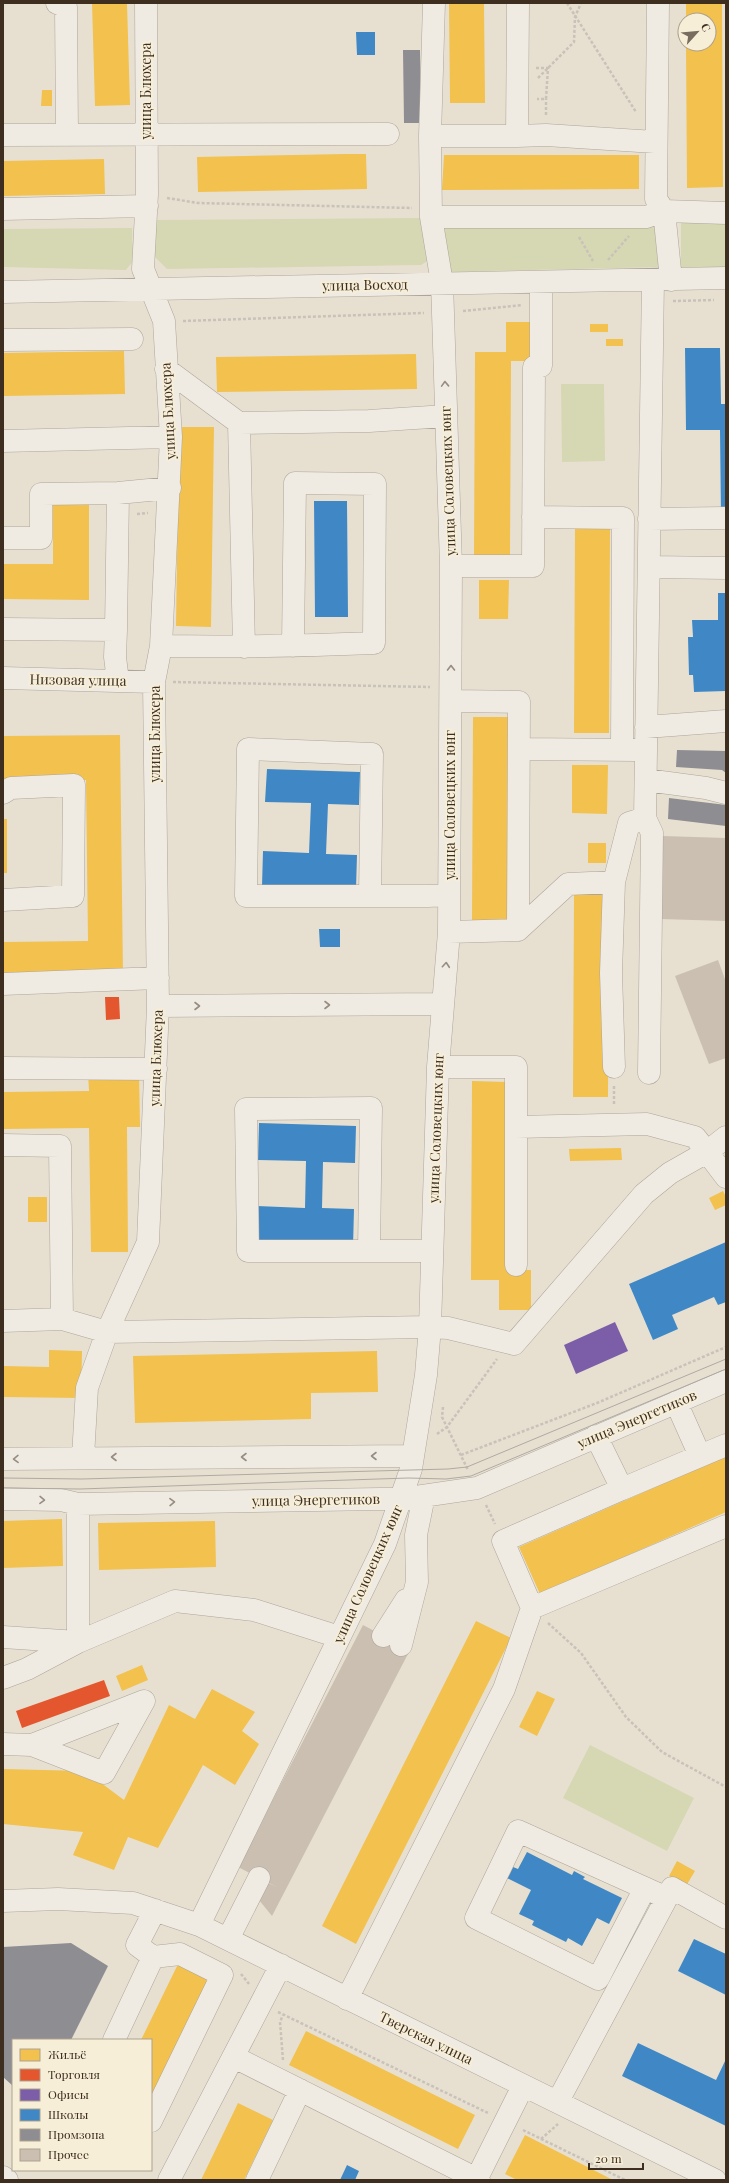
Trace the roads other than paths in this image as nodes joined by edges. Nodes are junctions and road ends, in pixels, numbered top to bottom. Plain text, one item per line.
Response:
1 (57, 3) edge
2 (146, 3) edge
3 (434, 3) edge
4 (518, 3) edge
5 (658, 3) edge
6 (3, 134) edge
7 (67, 134) junction
8 (146, 134) junction
9 (388, 134) dead end
10 (430, 136) junction
11 (518, 136) junction
12 (655, 142) junction
13 (147, 200) junction
14 (3, 209) edge
15 (422, 212) junction
16 (726, 213) edge
17 (655, 214) junction
18 (726, 278) edge
19 (662, 280) junction
20 (442, 283) junction
21 (541, 283) junction
22 (151, 288) junction
23 (3, 292) edge
24 (132, 339) dead end
25 (3, 340) edge
26 (166, 369) junction
27 (446, 416) junction
28 (239, 423) junction
29 (171, 437) junction
30 (3, 441) edge
31 (170, 488) junction
32 (117, 503) junction
33 (533, 517) junction
34 (726, 518) edge
35 (649, 519) junction
36 (3, 538) edge
37 (451, 566) junction
38 (649, 567) junction
39 (726, 568) edge
40 (3, 629) edge
41 (116, 630) junction
42 (161, 646) junction
43 (293, 646) junction
44 (244, 647) junction
45 (3, 678) edge
46 (118, 681) junction
47 (154, 682) junction
48 (441, 693) junction
49 (726, 721) edge
50 (646, 727) junction
51 (519, 749) junction
52 (622, 750) junction
53 (646, 750) junction
54 (646, 780) junction
55 (3, 793) edge
56 (726, 793) edge
57 (646, 818) junction
58 (614, 882) junction
59 (450, 895) junction
60 (370, 896) junction
61 (3, 900) edge
62 (518, 930) junction
63 (449, 932) junction
64 (158, 978) junction
65 (3, 984) edge
66 (443, 1004) junction
67 (158, 1006) junction
68 (438, 1067) junction
69 (614, 1067) road end
70 (3, 1068) edge
71 (156, 1069) junction
72 (648, 1073) dead end
73 (516, 1127) junction
74 (726, 1137) edge
75 (3, 1145) edge
76 (707, 1152) junction
77 (726, 1177) edge
78 (369, 1251) junction
79 (432, 1251) junction
80 (516, 1265) dead end
81 (62, 1319) junction
82 (3, 1321) edge
83 (430, 1327) junction
84 (107, 1332) junction
85 (726, 1381) edge
86 (676, 1402) junction
87 (596, 1436) junction
88 (726, 1445) edge
89 (412, 1456) junction
90 (700, 1456) junction
91 (83, 1458) junction
92 (3, 1459) edge
93 (622, 1489) junction
94 (424, 1496) junction
95 (3, 1499) edge
96 (402, 1499) junction
97 (78, 1504) junction
98 (726, 1526) edge
99 (532, 1608) junction
100 (3, 1637) edge
101 (339, 1637) junction
102 (392, 1640) dead end
103 (78, 1642) junction
104 (3, 1678) edge
105 (3, 1744) edge
106 (32, 1745) junction
107 (259, 1878) dead end
108 (645, 1888) junction
109 (667, 1898) junction
110 (3, 1901) edge
111 (155, 1910) junction
112 (726, 1918) edge
113 (199, 1925) junction
114 (228, 1939) junction
115 (153, 1957) junction
116 (281, 1965) junction
117 (347, 2000) junction
118 (114, 2039) edge
119 (234, 2057) junction
120 (292, 2086) junction
121 (523, 2086) junction
122 (558, 2101) junction
123 (152, 2119) edge
124 (690, 2175) edge
125 (3, 2177) edge
126 (7, 2180) edge
127 (169, 2180) edge
128 (257, 2180) edge
129 (477, 2180) edge
130 (715, 2180) edge

1 - 7 street
2 - 8 street, улица Блюхера
3 - 10 street, улица Соловецких юнг
4 - 11 street
5 - 12 street
6 - 7 street
7 - 8 street
8 - 9 street
8 - 13 street, улица Блюхера
10 - 11 street
10 - 15 street, улица Соловецких юнг
11 - 12 street
12 - 17 street
13 - 14 street
13 - 22 street, улица Блюхера
15 - 17 street
15 - 20 street, улица Соловецких юнг
16 - 17 street
17 - 19 street
18 - 19 street, улица Восход
19 - 21 street, улица Восход
19 - 35 street
20 - 21 street, улица Восход
20 - 22 street, улица Восход
27 -> 20 street, улица Соловецких юнг
21 - 33 street
22 - 23 street, улица Восход
22 - 26 street, улица Блюхера
24 - 25 street
26 - 28 street
26 - 29 street, улица Блюхера
27 - 28 street
27 - 37 street, улица Соловецких юнг
28 - 44 street
29 - 30 street
29 - 31 street, улица Блюхера
31 - 32 street
31 - 42 street, улица Блюхера
32 - 36 street
32 - 41 street
33 - 37 street
33 - 52 street
34 - 35 street
35 - 38 street
48 -> 37 street, улица Соловецких юнг
38 - 39 street
38 - 50 street
40 - 41 street
41 - 46 street
42 - 44 street
42 - 47 street, улица Блюхера
43 - 43 street
43 - 44 street
45 - 46 street, Низовая улица
46 - 47 street, Низовая улица
47 - 64 street, улица Блюхера
48 - 51 street
48 - 59 street, улица Соловецких юнг
49 - 50 street
50 - 53 street
51 - 52 street
51 - 62 street
52 - 53 street
53 - 54 street
54 - 56 street
54 - 57 street
55 - 61 street
57 - 58 street
57 - 72 street
58 - 62 street
58 - 69 street
59 - 60 street
59 - 63 street, улица Соловецких юнг
60 - 60 street
62 - 63 street
66 -> 63 street, улица Соловецких юнг
64 - 65 street
64 - 67 street, улица Блюхера
67 -> 66 street
66 - 68 street, улица Соловецких юнг
67 - 71 street, улица Блюхера
68 - 73 street
68 - 79 street, улица Соловецких юнг
70 - 71 street
71 - 84 street, улица Блюхера
73 - 76 street
73 - 80 street
74 - 76 street
75 - 81 street
76 - 77 street
76 - 83 street
78 - 78 street
78 - 79 street
79 - 83 street, улица Соловецких юнг
81 - 82 street
81 - 84 street
83 - 84 street
83 - 89 street, улица Соловецких юнг
84 - 91 street, улица Блюхера
85 - 86 street, улица Энергетиков
86 - 87 street, улица Энергетиков
86 - 90 street
87 - 93 street
87 - 94 street, улица Энергетиков
88 - 90 street
89 -> 91 street
89 - 96 street, улица Соловецких юнг
90 - 93 street
91 -> 92 street
93 - 99 street
94 - 96 street, улица Энергетиков
94 - 102 street
95 -> 97 street, улица Энергетиков
97 -> 96 street, улица Энергетиков
96 - 101 street, улица Соловецких юнг
97 - 103 street
98 - 99 street
99 - 117 street
100 - 103 street
101 - 103 street
101 - 113 street, улица Соловецких юнг
103 - 104 street
105 - 106 street
106 - 106 street
107 - 114 street
108 - 108 street
108 - 109 street
109 - 112 street
109 - 122 street
110 - 111 street, Тверская улица
111 - 113 street, Тверская улица
111 - 115 street
113 - 114 street, Тверская улица
114 - 116 street, Тверская улица
115 - 118 street
115 - 123 street
116 - 117 street, Тверская улица
116 - 119 street
117 - 121 street, Тверская улица
119 - 120 street
119 - 127 street
120 - 128 street
120 - 129 street
121 - 122 street, Тверская улица
121 - 129 street
122 - 124 street, Тверская улица
124 - 130 street, Тверская улица
125 - 126 street

